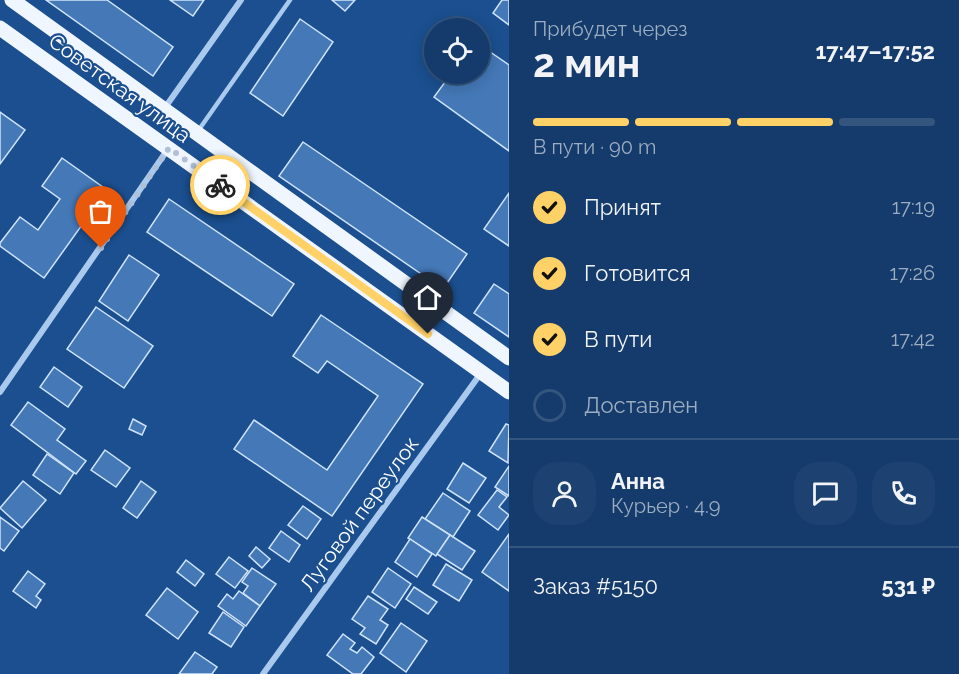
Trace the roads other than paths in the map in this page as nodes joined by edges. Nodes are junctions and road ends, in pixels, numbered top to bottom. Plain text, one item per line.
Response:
1 (12, 0) edge
2 (241, 0) edge
3 (290, 0) edge
4 (0, 28) edge
5 (164, 110) junction
6 (196, 133) junction
7 (169, 148) junction
8 (509, 358) edge
9 (482, 373) junction
10 (0, 392) edge
11 (509, 392) edge
12 (263, 674) edge

1 - 5 main road, Советская улица
2 - 5 street
3 - 6 lane
4 - 7 main road, Советская улица
5 - 6 main road, Советская улица
6 - 8 main road, Советская улица
7 - 9 main road, Советская улица
7 - 10 street
9 - 11 main road, Советская улица
9 - 12 street, Луговой переулок

